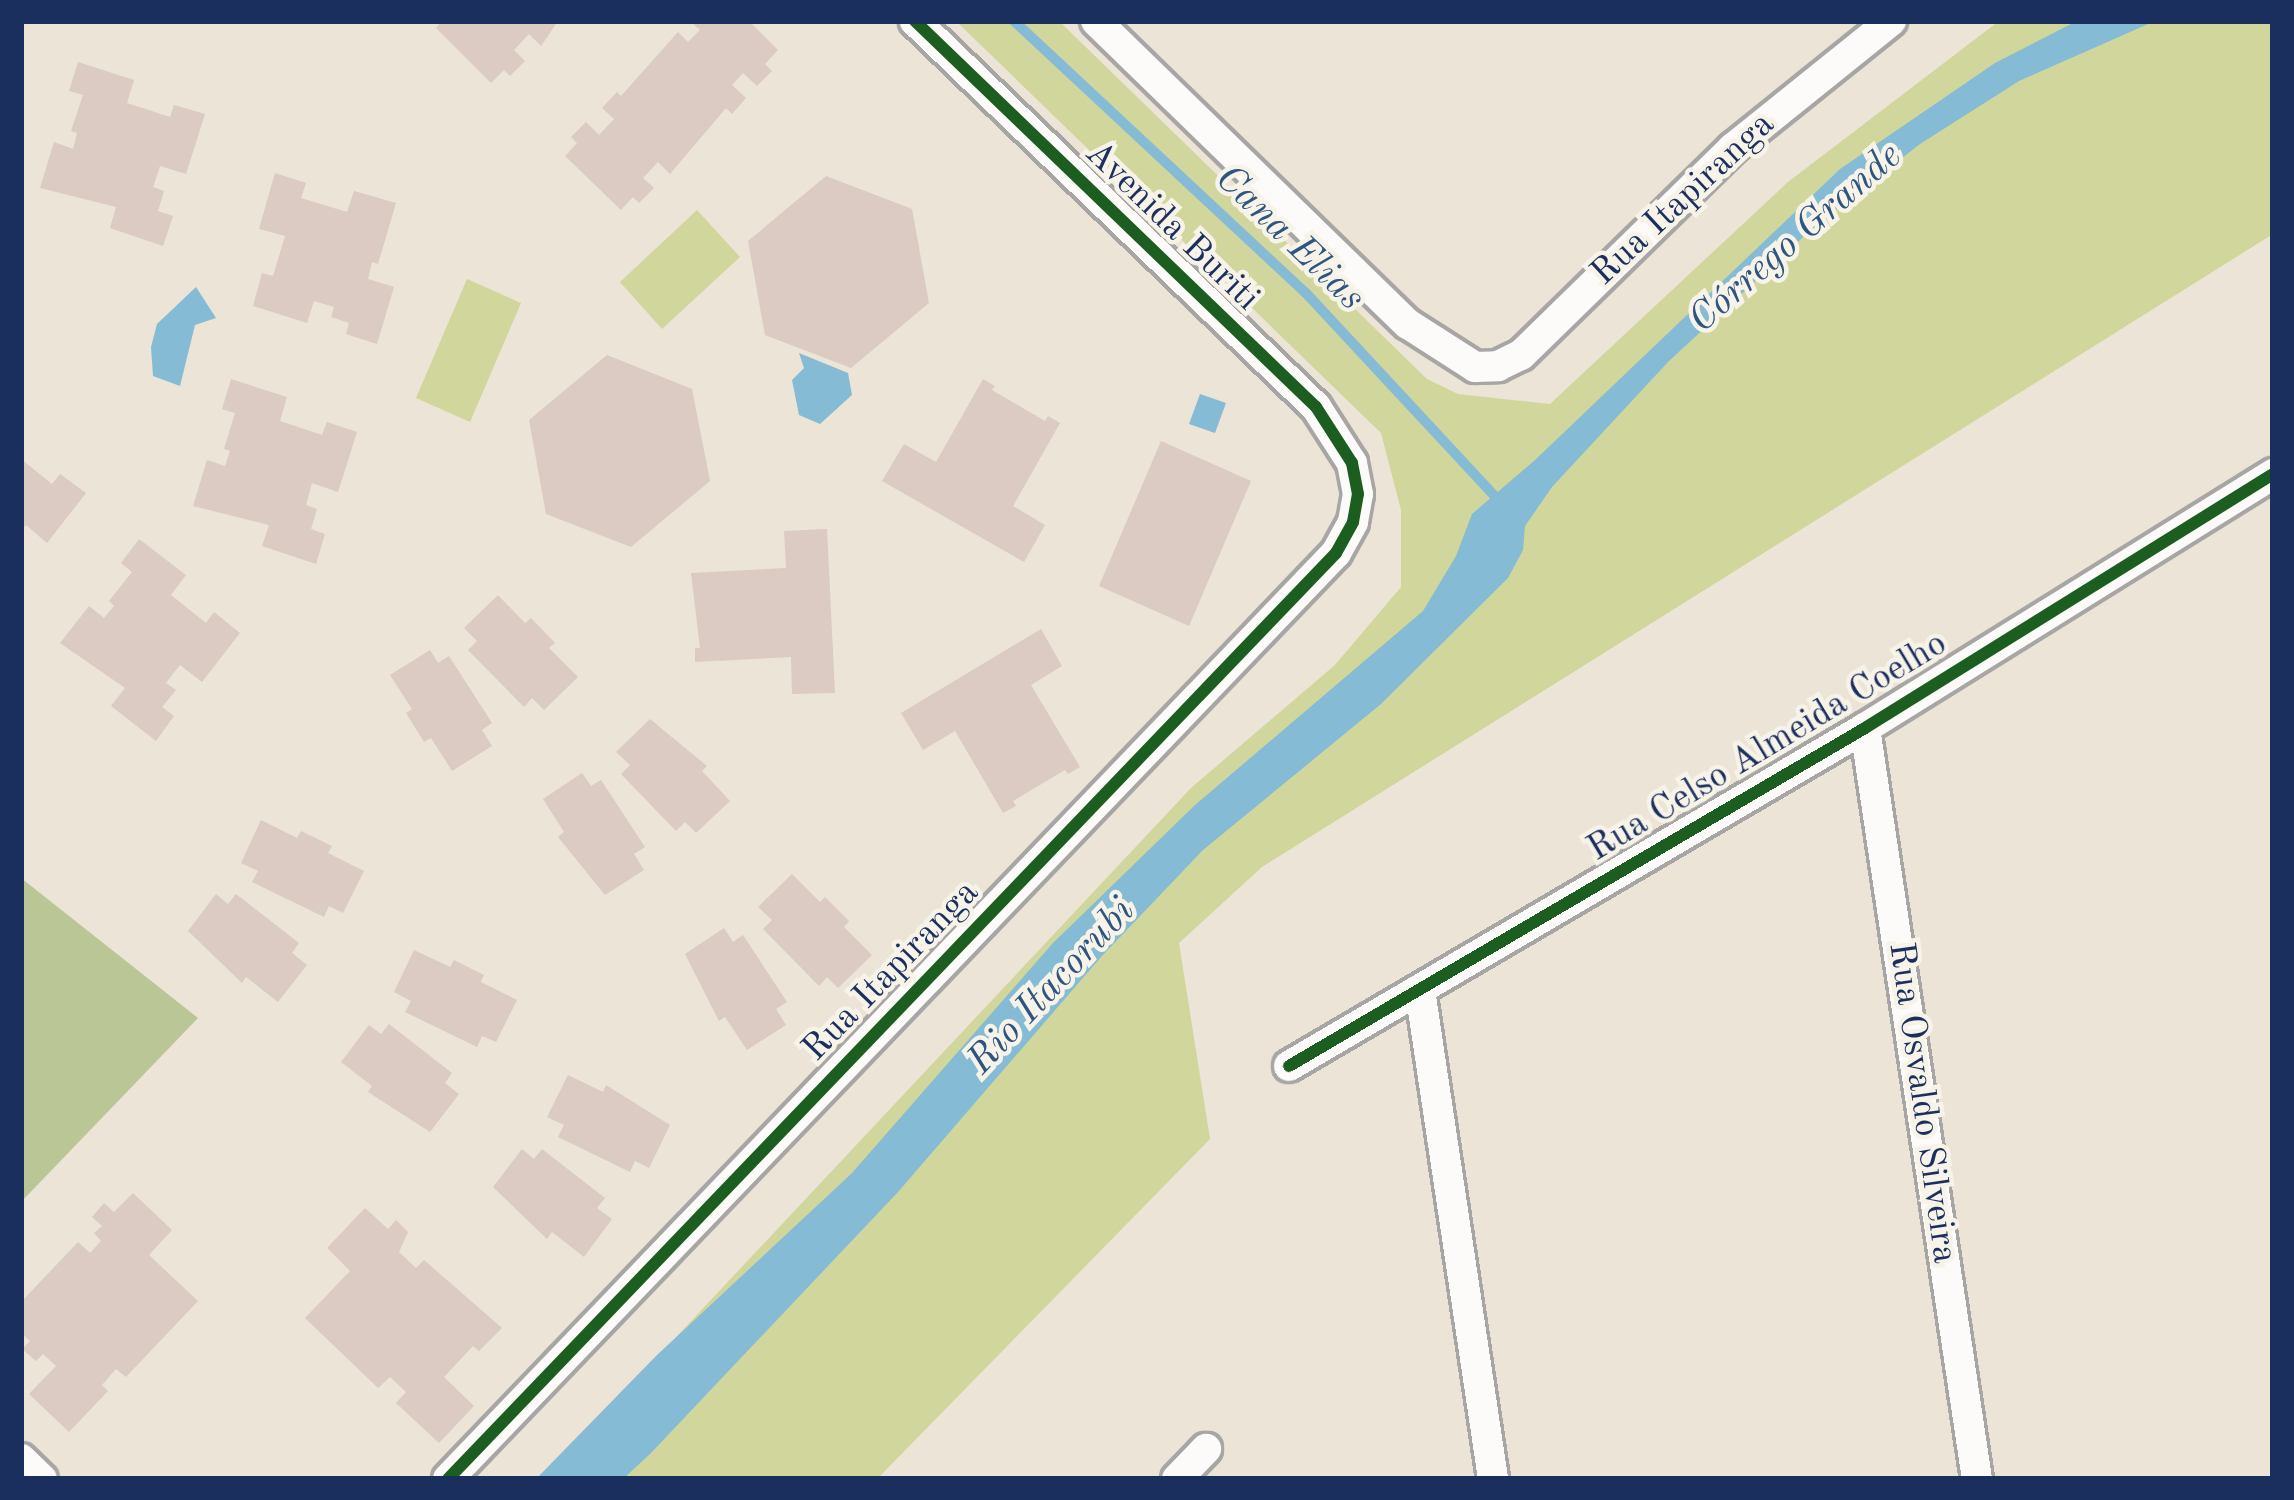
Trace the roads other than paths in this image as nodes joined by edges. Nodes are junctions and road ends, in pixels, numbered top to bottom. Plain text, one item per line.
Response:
1 (915, 21) edge
2 (1096, 21) edge
3 (1891, 21) edge
4 (2273, 474) edge
5 (1358, 494) joint
6 (1865, 728) junction
7 (1420, 990) junction
8 (1289, 1066) dead end
9 (1206, 1449) dead end
10 (21, 1459) edge
11 (42, 1479) edge
12 (448, 1479) edge
13 (1178, 1479) edge
14 (1493, 1479) edge
15 (1977, 1479) edge

1 - 5 street, Avenida Buriti
2 - 3 street, Rua Itapiranga
4 - 6 street, Rua Celso Almeida Coelho
5 - 12 street, Rua Itapiranga
6 - 7 street, Rua Celso Almeida Coelho
6 - 15 street, Rua Osvaldo Silveira
7 - 8 street, Rua Celso Almeida Coelho
7 - 14 street
9 - 13 street
10 - 11 street

